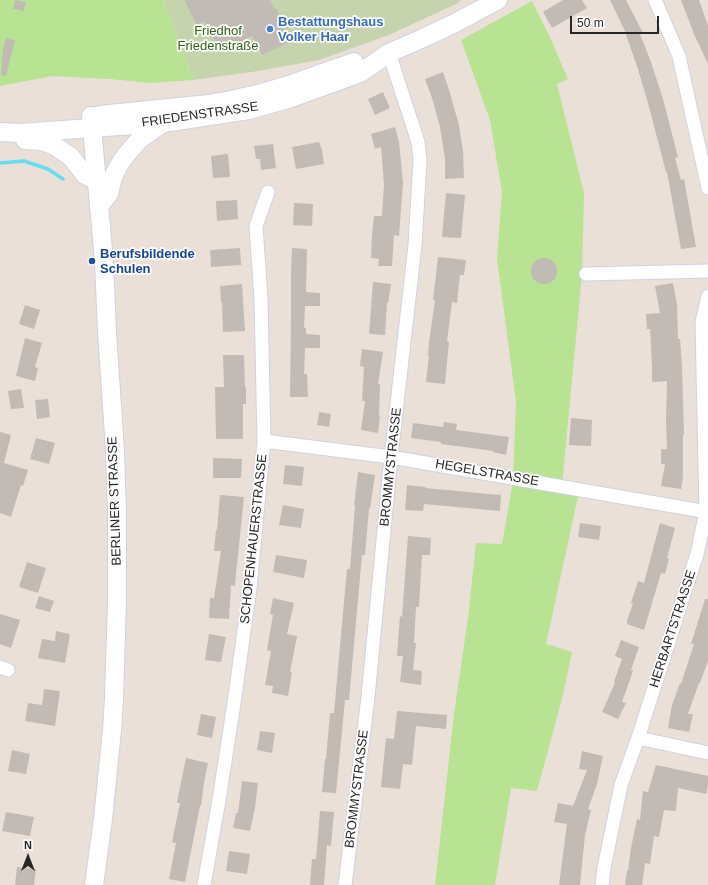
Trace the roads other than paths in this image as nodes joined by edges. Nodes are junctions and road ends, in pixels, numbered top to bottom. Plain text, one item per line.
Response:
1 (498, 0) edge
2 (655, 0) edge
3 (389, 53) junction
4 (92, 121) junction
5 (163, 122) junction
6 (0, 127) edge
7 (0, 132) edge
8 (0, 142) edge
9 (97, 181) junction
10 (708, 188) edge
11 (268, 192) dead end
12 (99, 206) junction
13 (708, 272) edge
14 (586, 274) dead end
15 (708, 296) edge
16 (264, 441) junction
17 (392, 457) junction
18 (707, 512) edge
19 (638, 738) junction
20 (708, 753) edge
21 (94, 885) edge
22 (204, 885) edge
23 (345, 885) edge
24 (602, 885) edge

1 - 3 main road, FRIEDENSTRASSE
2 - 10 street
3 - 4 main road, FRIEDENSTRASSE
3 - 5 main road, FRIEDENSTRASSE
3 - 17 street, BROMMYSTRASSE
4 - 5 main road, FRIEDENSTRASSE
4 - 6 main road, FRIEDENSTRASSE
4 - 7 main road, FRIEDENSTRASSE
4 - 9 main road, BERLINER STRASSE
5 - 12 main road
8 - 9 main road
9 - 12 main road, BERLINER STRASSE
11 - 16 street, SCHOPENHAUERSTRASSE
12 - 21 main road, BERLINER STRASSE
13 - 14 street
15 - 18 street, HERBARTSTRASSE
16 - 17 street, HEGELSTRASSE
16 - 22 street, SCHOPENHAUERSTRASSE
17 - 18 street, HEGELSTRASSE
17 - 23 street, BROMMYSTRASSE
18 - 19 street, HERBARTSTRASSE
19 - 20 street
19 - 24 street, HERBARTSTRASSE

